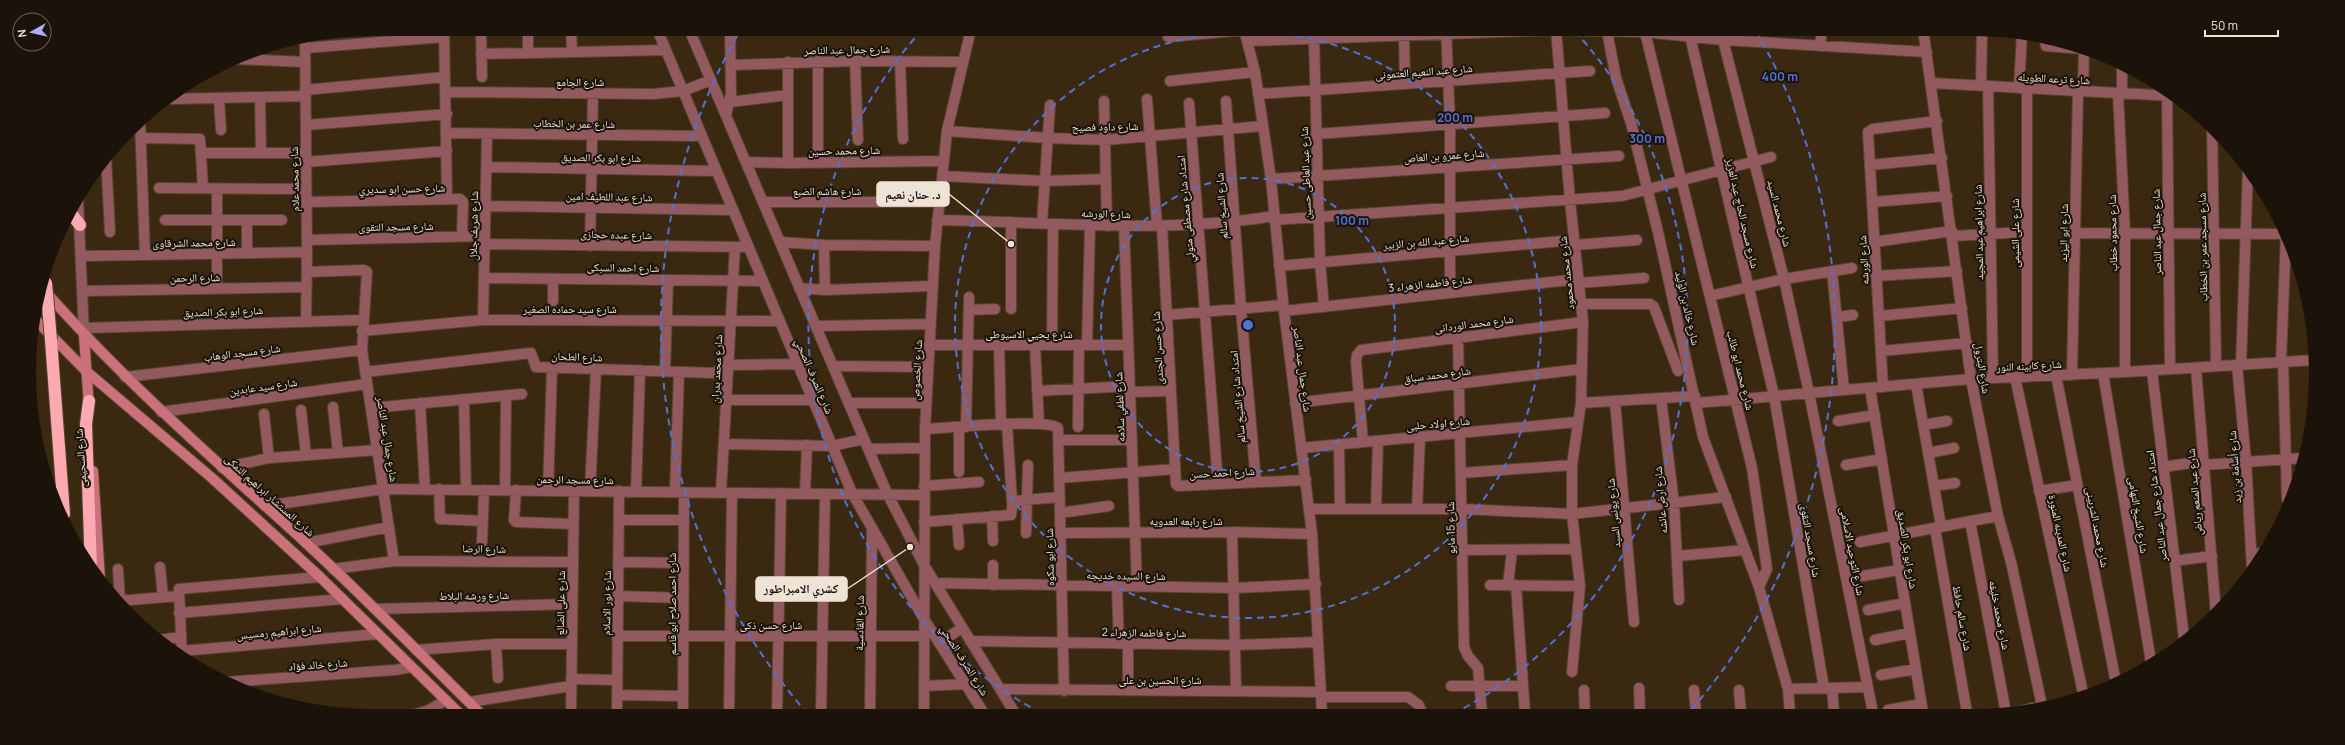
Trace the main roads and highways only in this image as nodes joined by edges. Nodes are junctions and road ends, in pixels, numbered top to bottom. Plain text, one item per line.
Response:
1 (74, 218) edge
2 (80, 225) road end
3 (46, 288) edge
4 (46, 292) edge
5 (40, 324) edge
6 (84, 332) junction
7 (86, 371) junction
8 (89, 401) junction
9 (222, 468) junction
10 (212, 478) junction
11 (63, 504) edge
12 (91, 557) edge
13 (99, 568) edge
14 (455, 709) edge
15 (476, 709) edge

1 - 2 highway
3 - 11 highway, bridge
4 - 6 main road, شارع المستشار ابراهيم النمكى
5 - 7 main road
6 - 7 main road, شارع السحيمى
6 - 9 main road, شارع المستشار ابراهيم النمكى
7 - 8 main road, شارع السحيمى
7 - 10 main road
8 - 12 highway
8 - 13 main road, شارع السحيمى
9 - 10 main road
9 - 15 main road, شارع المستشار ابراهيم النمكى
10 - 14 main road

